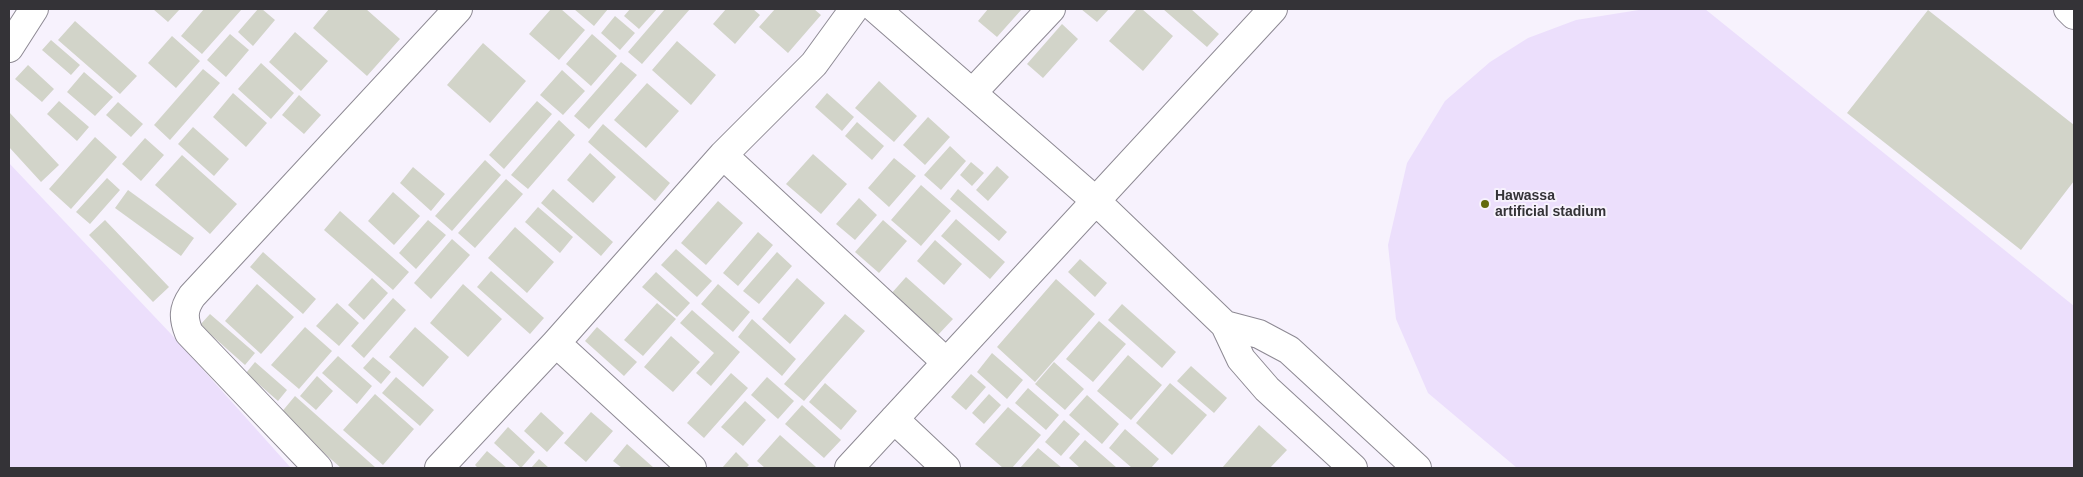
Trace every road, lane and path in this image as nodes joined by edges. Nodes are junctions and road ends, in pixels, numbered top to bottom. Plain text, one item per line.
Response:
1 (34, 9) edge
2 (458, 9) edge
3 (854, 9) edge
4 (876, 9) edge
5 (1051, 9) edge
6 (1273, 9) edge
7 (2068, 9) edge
8 (2074, 15) edge
9 (9, 48) edge
10 (974, 92) junction
11 (723, 155) junction
12 (1097, 202) junction
13 (1224, 325) junction
14 (556, 343) junction
15 (946, 362) junction
16 (894, 419) junction
17 (318, 468) edge
18 (439, 468) edge
19 (692, 468) edge
20 (849, 468) edge
21 (946, 468) edge
22 (1353, 468) edge
23 (1417, 468) edge

1 - 9 street
2 - 17 street
3 - 11 street
4 - 10 street
5 - 10 street
6 - 12 street
7 - 8 street
10 - 12 street
11 - 14 street
11 - 15 street
12 - 13 street
12 - 15 street
13 - 22 street
13 - 23 street
14 - 18 street
14 - 19 street
15 - 16 street
16 - 20 street
16 - 21 street

